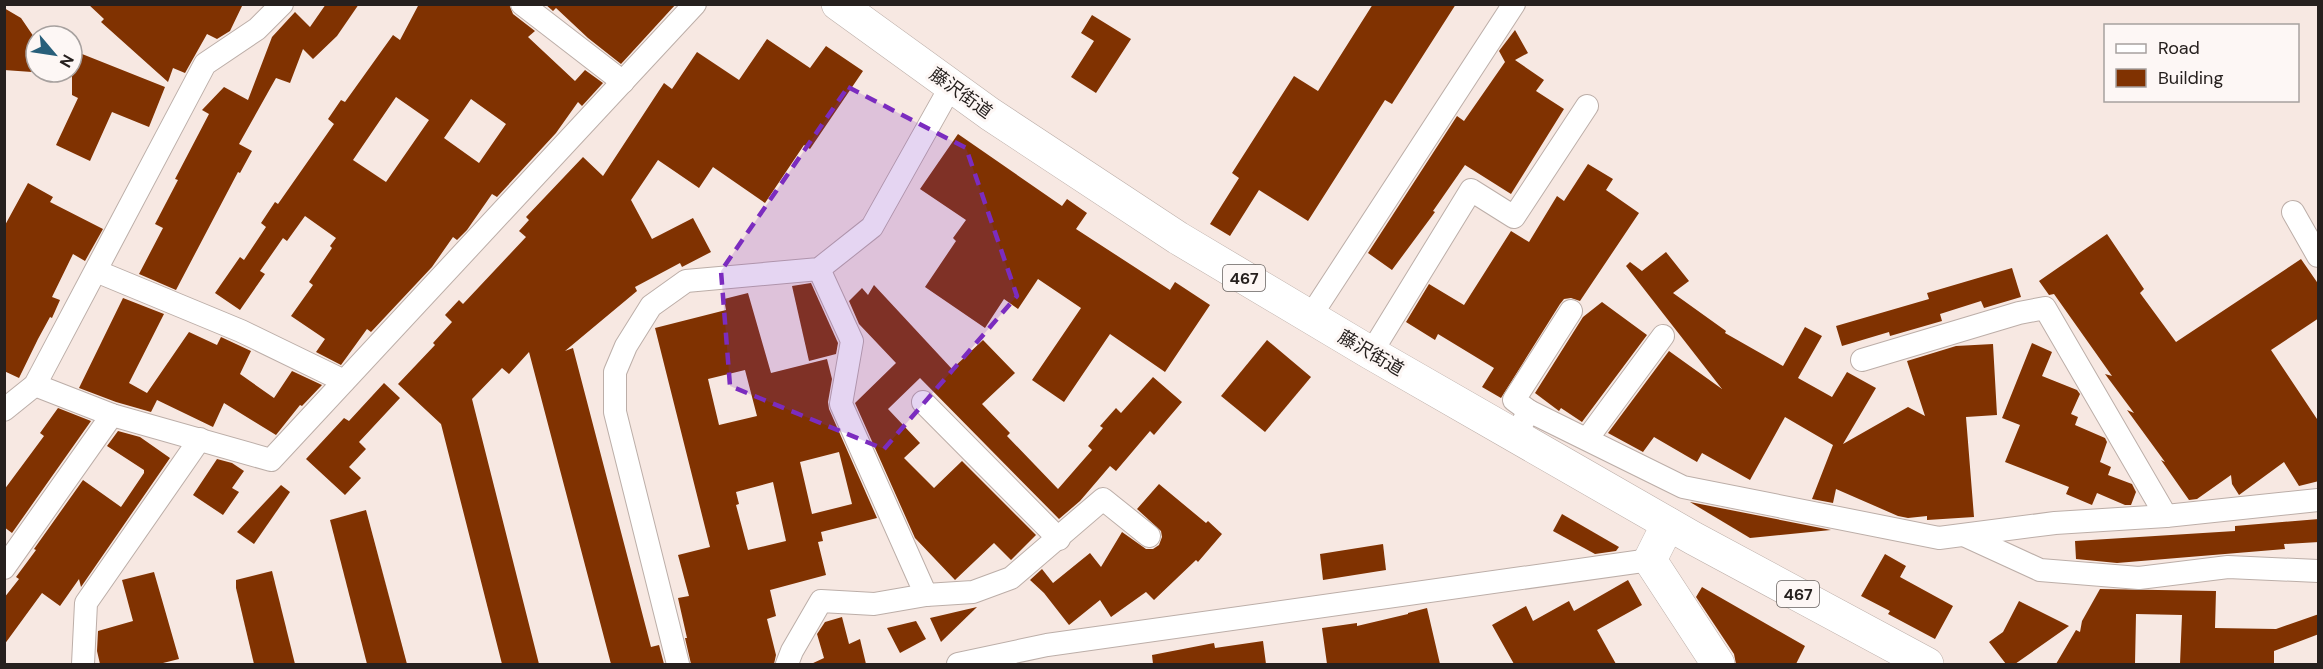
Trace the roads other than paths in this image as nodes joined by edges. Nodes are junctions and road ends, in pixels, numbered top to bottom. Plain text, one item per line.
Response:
1 (282, 4) edge
2 (522, 4) edge
3 (694, 4) edge
4 (838, 4) edge
5 (1514, 4) edge
6 (623, 81) junction
7 (951, 86) junction
8 (1587, 106) dead end
9 (2293, 212) dead end
10 (2317, 251) edge
11 (819, 269) junction
12 (96, 271) junction
13 (1571, 311) dead end
14 (1310, 317) junction
15 (1663, 336) dead end
16 (1371, 353) junction
17 (1862, 360) dead end
18 (344, 381) junction
19 (34, 386) junction
20 (923, 402) dead end
21 (4, 410) edge
22 (112, 415) junction
23 (1522, 423) junction
24 (1587, 439) junction
25 (200, 440) junction
26 (2319, 500) edge
27 (2166, 516) junction
28 (1668, 524) junction
29 (1149, 536) dead end
30 (1966, 536) junction
31 (1059, 539) junction
32 (1650, 560) junction
33 (4, 568) edge
34 (2319, 571) edge
35 (926, 596) junction
36 (1911, 661) edge
37 (83, 664) edge
38 (678, 664) edge
39 (787, 664) edge
40 (958, 664) edge
41 (1718, 664) edge

1 - 12 street
2 - 6 street
3 - 6 street
4 - 7 main road, 藤沢街道 / 467
5 - 14 street
6 - 18 street
7 - 11 street
7 - 14 main road, 藤沢街道 / 467
8 - 16 street
9 - 10 street
11 - 35 street
11 - 38 street
12 - 18 street
12 - 19 street
13 - 23 street
14 - 16 main road, 藤沢街道 / 467
15 - 24 street
16 - 23 main road, 藤沢街道 / 467
17 - 27 street
18 - 25 street
19 - 21 street
19 - 22 street
20 - 31 street
22 - 25 street
22 - 33 street
23 - 24 street
23 - 28 main road, 藤沢街道 / 467
24 - 30 street
25 - 37 street
26 - 27 street
27 - 30 street
28 - 32 main road
28 - 36 main road, 藤沢街道 / 467
29 - 31 street
30 - 34 street
31 - 35 street
32 - 40 street
32 - 41 main road
35 - 39 street

